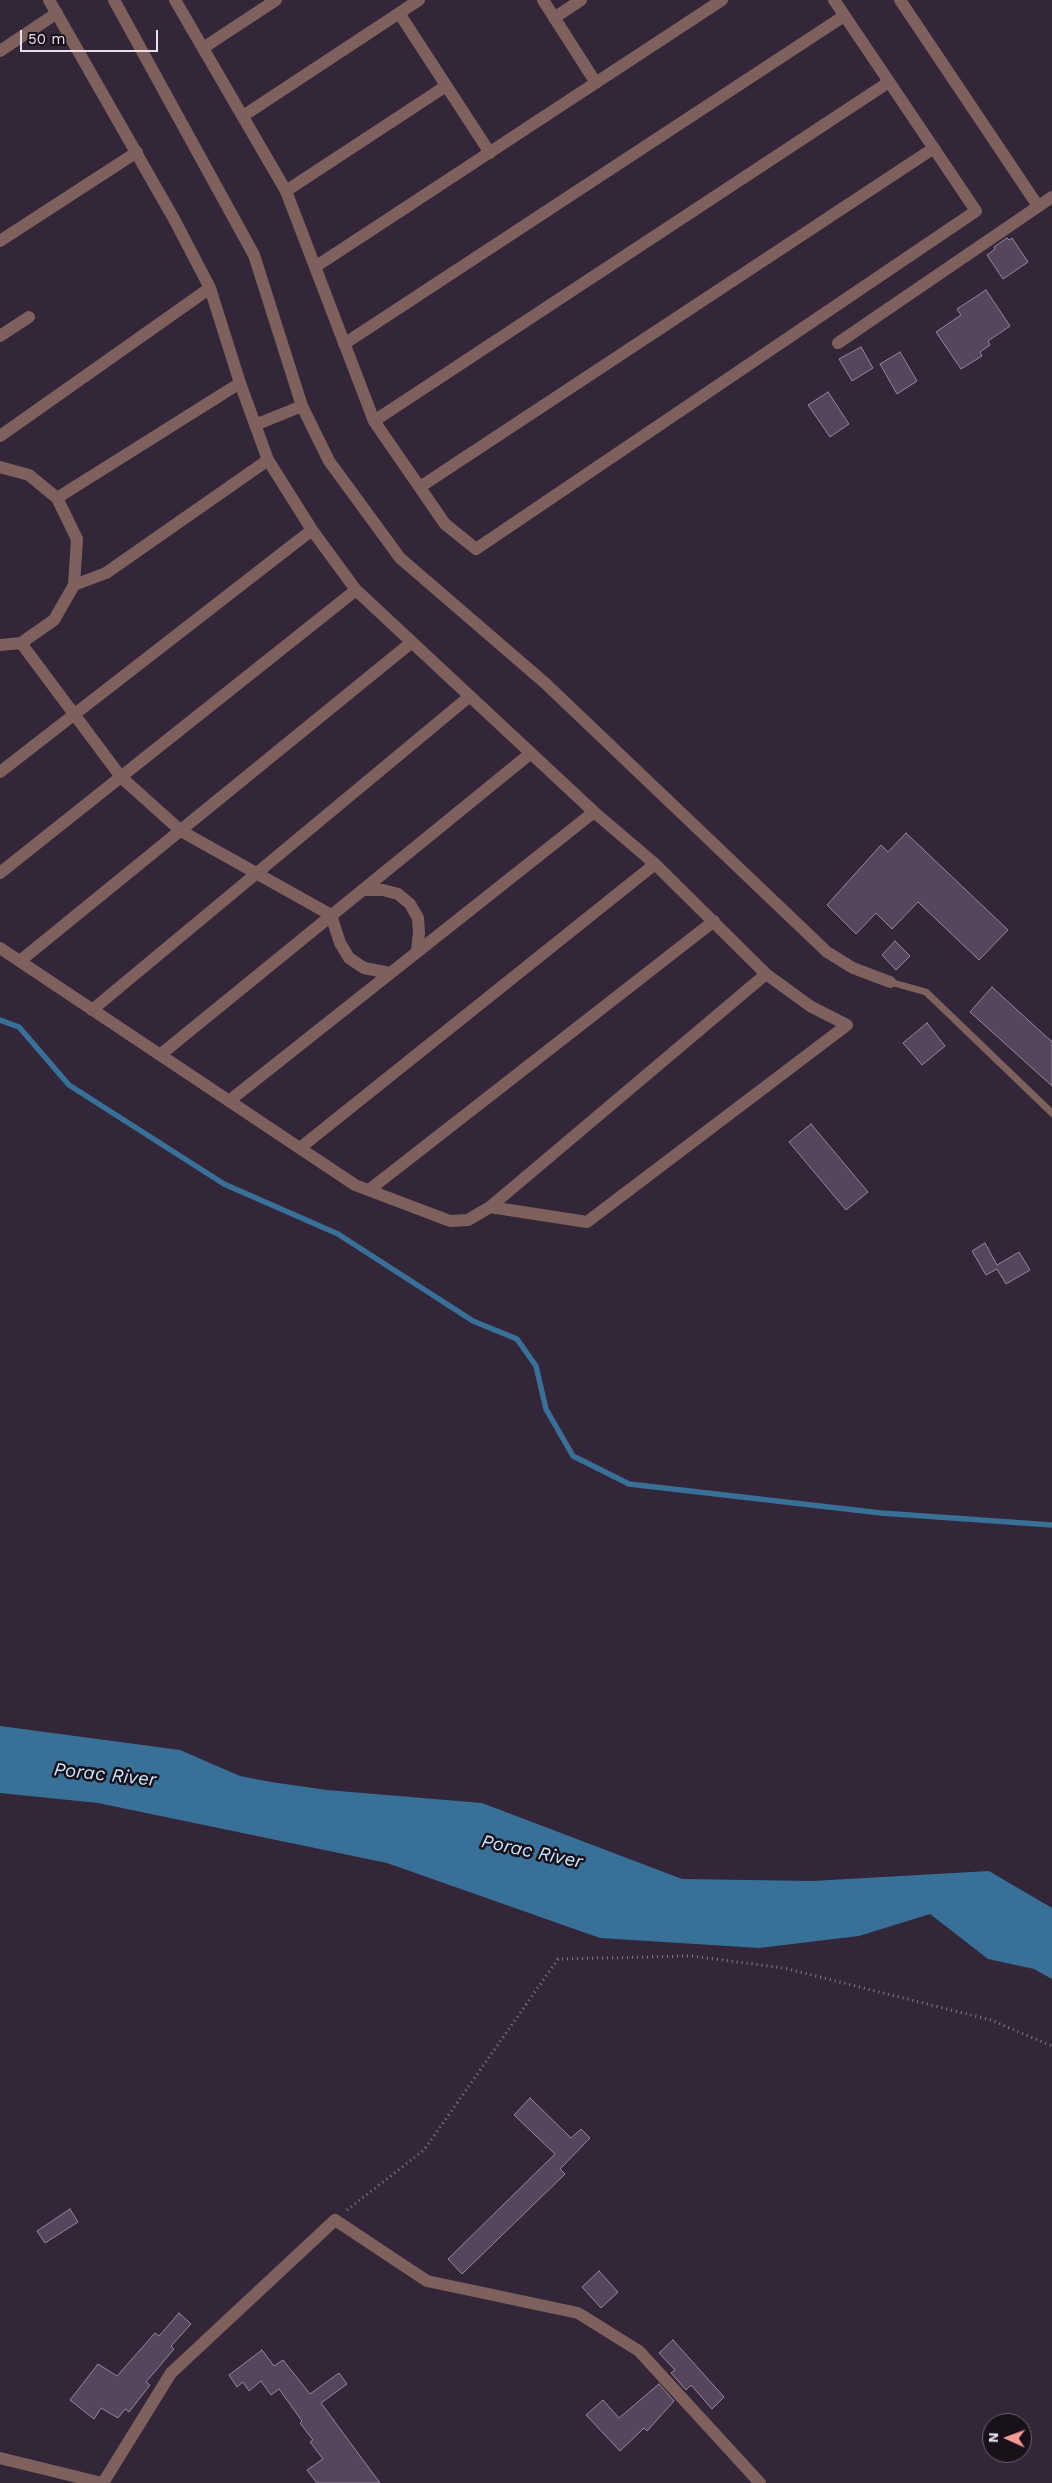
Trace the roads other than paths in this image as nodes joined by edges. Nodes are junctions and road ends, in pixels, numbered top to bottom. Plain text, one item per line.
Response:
1 (50, 0) edge
2 (114, 0) edge
3 (175, 0) edge
4 (276, 0) edge
5 (419, 0) edge
6 (543, 0) edge
7 (581, 0) edge
8 (722, 0) edge
9 (834, 0) edge
10 (900, 0) edge
11 (399, 13) junction
12 (57, 14) junction
13 (844, 16) junction
14 (554, 18) junction
15 (203, 48) junction
16 (0, 51) edge
17 (889, 82) junction
18 (596, 83) junction
19 (446, 86) junction
20 (242, 116) junction
21 (934, 148) junction
22 (137, 152) junction
23 (490, 153) junction
24 (286, 191) junction
25 (1052, 198) edge
26 (1038, 206) junction
27 (0, 241) edge
28 (315, 267) junction
29 (210, 288) junction
30 (29, 317) dead end
31 (0, 336) edge
32 (838, 343) dead end
33 (344, 344) junction
34 (240, 383) junction
35 (302, 406) junction
36 (374, 421) junction
37 (255, 425) junction
38 (0, 436) edge
39 (268, 460) junction
40 (0, 467) edge
41 (420, 488) junction
42 (57, 498) junction
43 (312, 530) junction
44 (74, 585) junction
45 (356, 590) junction
46 (412, 642) junction
47 (21, 643) junction
48 (0, 645) edge
49 (470, 696) junction
50 (74, 714) junction
51 (531, 753) junction
52 (0, 772) edge
53 (121, 777) junction
54 (594, 812) junction
55 (181, 831) junction
56 (655, 864) junction
57 (0, 873) edge
58 (257, 873) junction
59 (362, 890) junction
60 (331, 915) junction
61 (714, 921) junction
62 (0, 948) edge
63 (417, 951) junction
64 (20, 962) junction
65 (390, 973) junction
66 (766, 974) junction
67 (890, 982) joint
68 (92, 1010) junction
69 (160, 1055) junction
70 (228, 1100) junction
71 (1052, 1113) edge
72 (300, 1148) junction
73 (369, 1190) junction
74 (490, 1207) junction
75 (0, 2458) edge
76 (103, 2483) edge
77 (760, 2483) edge

1 - 12 street
2 - 35 street
3 - 15 street
4 - 15 street
5 - 11 street
6 - 14 street
7 - 14 street
8 - 18 street
9 - 13 street
10 - 26 street
11 - 19 street
11 - 20 street
12 - 16 street
12 - 22 street
13 - 17 street
13 - 33 street
14 - 18 street
15 - 20 street
17 - 21 street
17 - 36 street
18 - 23 street
19 - 23 street
19 - 24 street
20 - 24 street
21 - 41 street
21 - 41 street
22 - 27 street
22 - 29 street
23 - 28 street
24 - 28 street
25 - 26 street
26 - 32 street
28 - 33 street
29 - 34 street
29 - 38 street
30 - 31 street
33 - 36 street
34 - 37 street
34 - 42 street
35 - 37 street
35 - 67 street
36 - 41 street
37 - 39 street
39 - 43 street
39 - 44 street
40 - 42 street
42 - 44 street
43 - 45 street
43 - 50 street
44 - 47 street
45 - 46 street
45 - 53 street
46 - 49 street
46 - 55 street
47 - 48 street
47 - 50 street
49 - 51 street
49 - 58 street
50 - 52 street
50 - 53 street
51 - 54 street
51 - 59 street
53 - 55 street
53 - 57 street
54 - 56 street
54 - 63 street
55 - 58 street
55 - 64 street
56 - 61 street
56 - 72 street
58 - 60 street
58 - 68 street
59 - 60 street
59 - 63 street
60 - 65 street
60 - 69 street
61 - 66 street
61 - 73 street
62 - 64 street
63 - 65 street
64 - 68 street
65 - 70 street
66 - 74 street
66 - 74 street
67 - 71 lane
68 - 69 street
69 - 70 street
70 - 72 street
72 - 73 street
73 - 74 street
75 - 76 street
76 - 77 street

